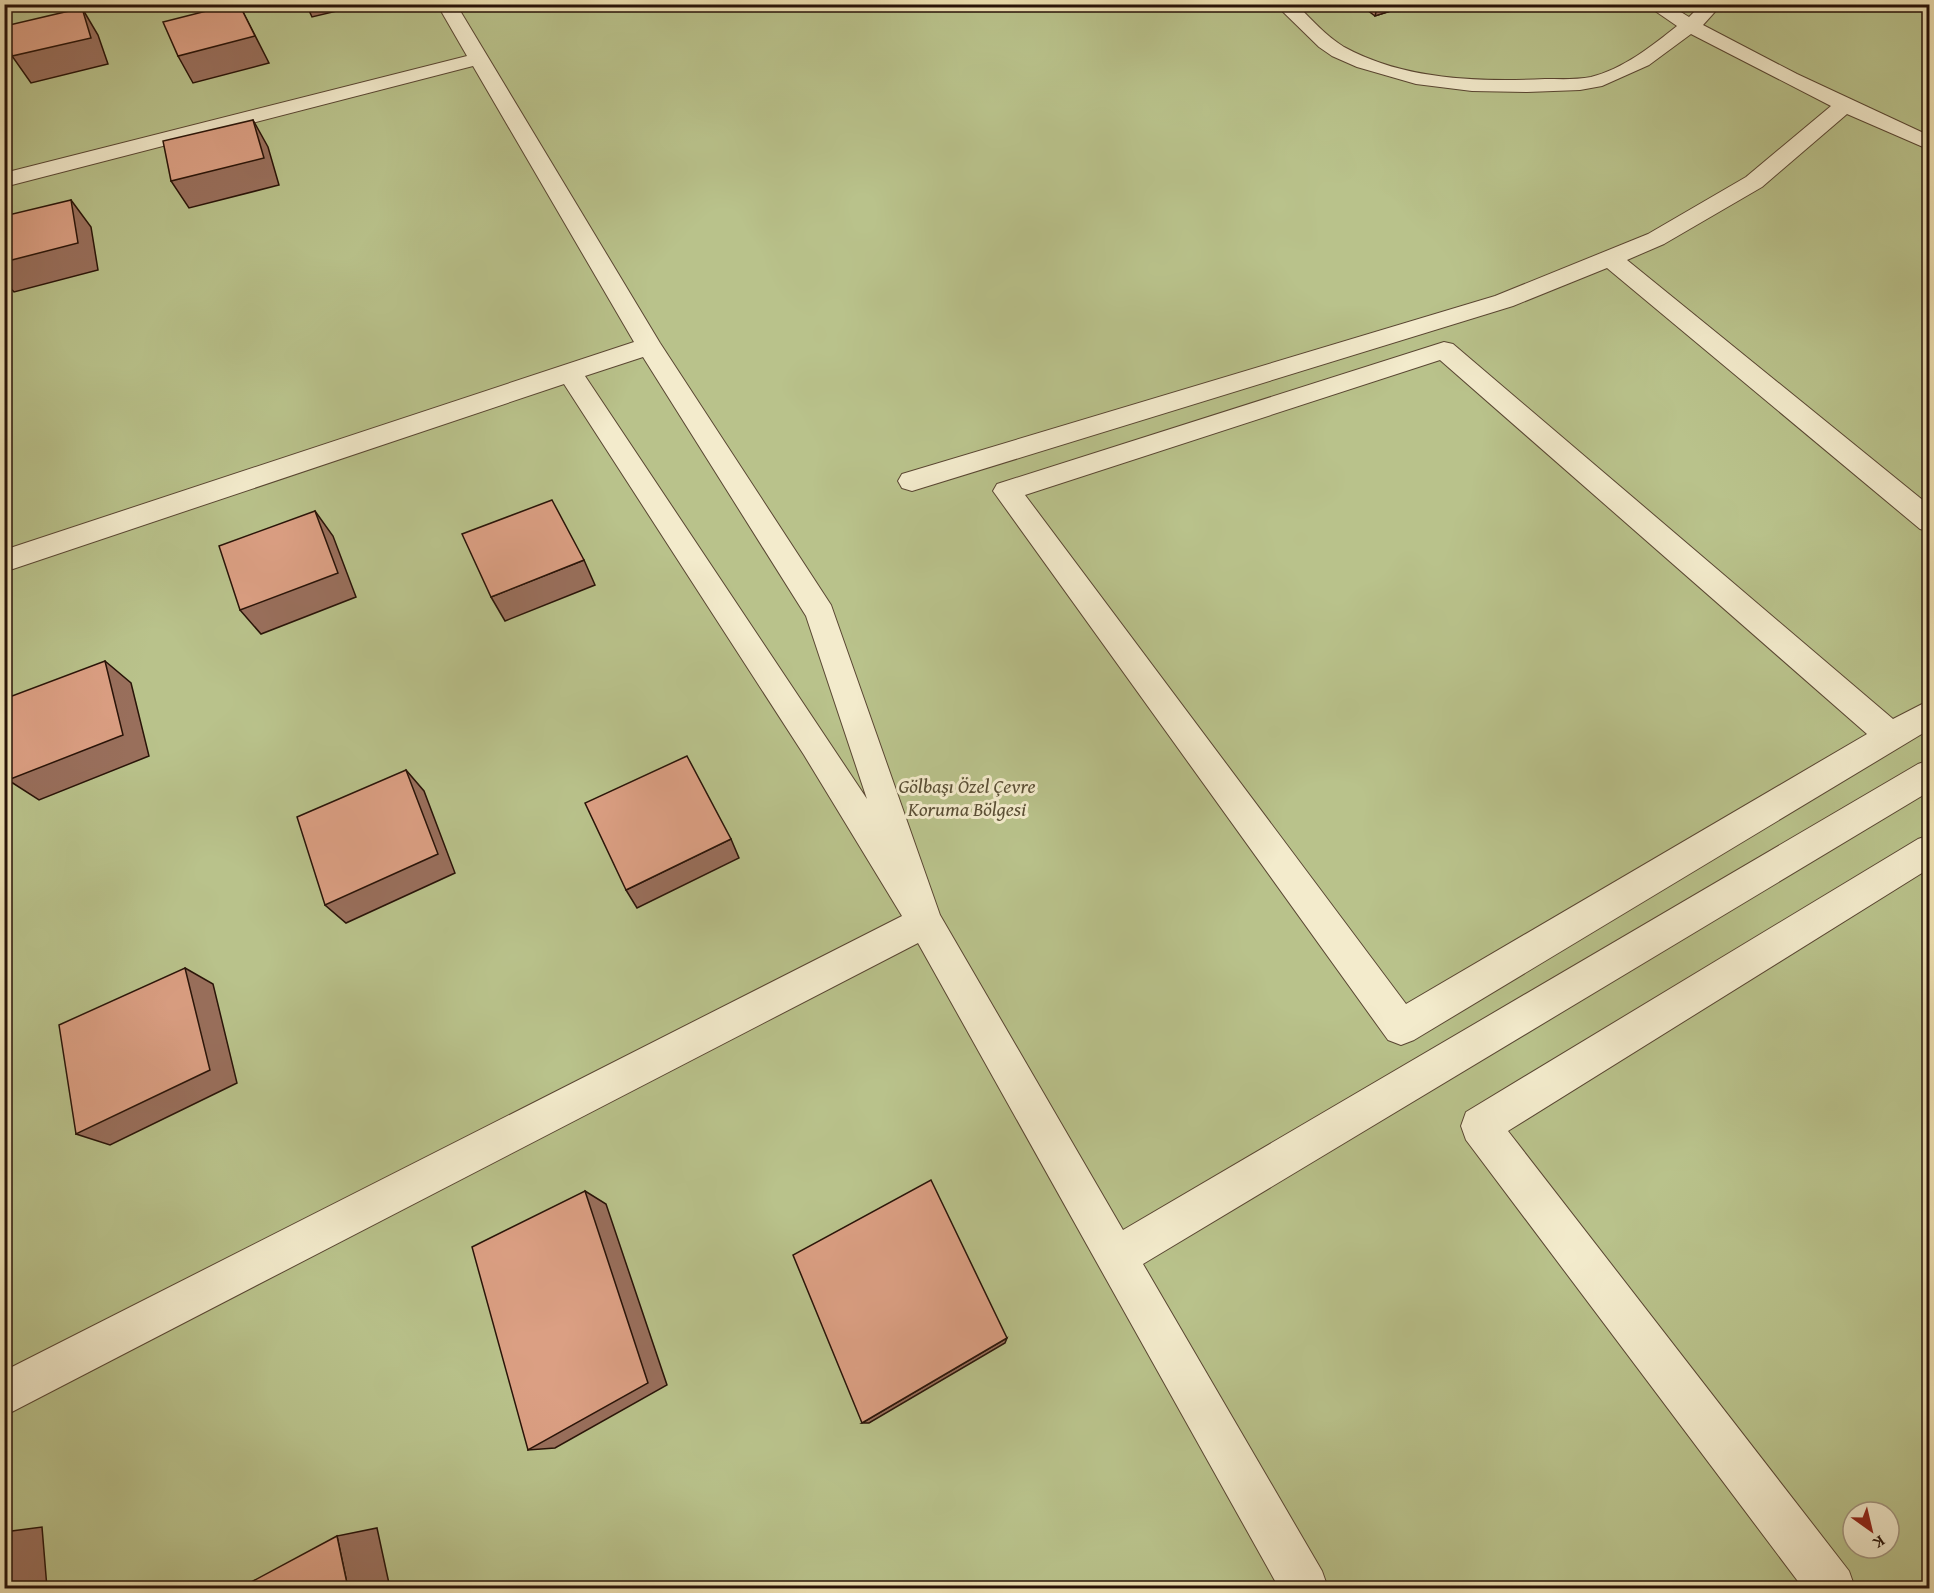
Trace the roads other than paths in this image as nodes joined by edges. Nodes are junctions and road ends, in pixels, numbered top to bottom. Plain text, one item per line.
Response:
1 (446, 4) edge
2 (1284, 4) edge
3 (1654, 4) edge
4 (1713, 4) edge
5 (1690, 27) junction
6 (478, 59) junction
7 (1844, 106) junction
8 (1929, 144) edge
9 (4, 180) edge
10 (1610, 258) junction
11 (649, 346) junction
12 (570, 372) junction
13 (912, 481) dead end
14 (1929, 522) edge
15 (4, 561) edge
16 (1929, 713) edge
17 (1891, 736) junction
18 (1929, 774) edge
19 (1929, 850) edge
20 (925, 922) junction
21 (1116, 1257) junction
22 (4, 1394) edge
23 (1305, 1588) edge
24 (1832, 1588) edge

1 - 6 street
2 - 5 street
3 - 5 street
4 - 5 street
5 - 7 street
6 - 9 street
6 - 11 street
7 - 8 street
7 - 10 street
10 - 13 street
10 - 14 street
11 - 12 street
11 - 20 street
12 - 15 street
12 - 20 street
16 - 17 street
17 - 17 street
18 - 21 street
19 - 24 street
20 - 21 street
20 - 22 street
21 - 23 street

